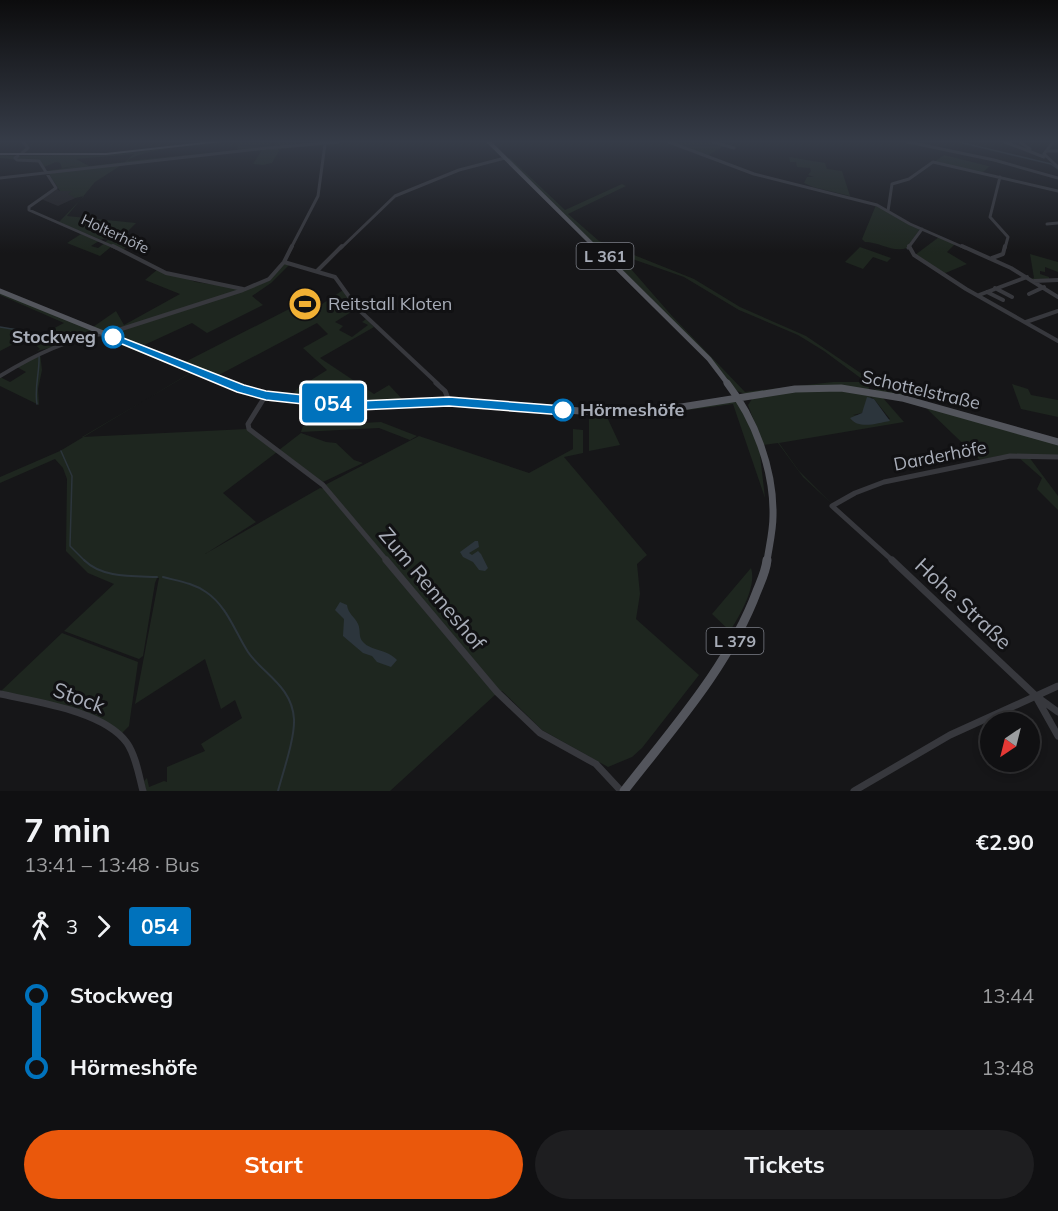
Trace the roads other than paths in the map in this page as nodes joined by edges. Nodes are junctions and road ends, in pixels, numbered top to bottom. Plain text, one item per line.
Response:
1 (50, 179) edge
2 (320, 179) edge
3 (437, 179) edge
4 (526, 179) edge
5 (775, 179) edge
6 (909, 179) edge
7 (999, 179) edge
8 (1007, 179) edge
9 (1058, 191) edge
10 (888, 211) junction
11 (1058, 222) edge
12 (1047, 224) dead end
13 (922, 229) junction
14 (992, 258) junction
15 (284, 262) junction
16 (318, 271) junction
17 (1028, 277) junction
18 (1058, 280) edge
19 (1034, 281) junction
20 (995, 288) junction
21 (1044, 288) junction
22 (246, 289) junction
23 (0, 291) edge
24 (987, 292) junction
25 (1029, 294) dead end
26 (979, 296) junction
27 (1012, 297) dead end
28 (1058, 297) edge
29 (1003, 300) dead end
30 (1055, 311) edge
31 (1026, 322) junction
32 (106, 334) junction
33 (1058, 341) edge
34 (0, 376) edge
35 (725, 380) junction
36 (761, 394) junction
37 (266, 395) junction
38 (738, 397) junction
39 (449, 401) junction
40 (719, 401) junction
41 (747, 413) junction
42 (1058, 442) edge
43 (1058, 457) edge
44 (832, 506) joint
45 (1058, 686) edge
46 (0, 694) edge
47 (1035, 695) junction
48 (1058, 712) edge
49 (1058, 736) edge
50 (143, 791) edge
51 (622, 791) edge
52 (854, 791) edge

1 - 22 street, Holterhöfe
2 - 15 street
3 - 16 street
4 - 35 main road, L 361
5 - 10 street
6 - 10 street
7 - 14 street
8 - 9 street
10 - 13 street
11 - 12 street
13 - 14 street
13 - 26 street
14 - 17 street
15 - 16 street
15 - 22 street
16 - 39 street
17 - 19 street
17 - 20 street
18 - 19 street
19 - 21 street
20 - 24 street
20 - 27 street
21 - 25 street
21 - 28 street
22 - 32 street
23 - 32 main road
24 - 26 street
24 - 29 street
26 - 31 street
30 - 31 street
31 - 33 street
32 - 34 street
32 - 37 main road
35 - 38 main road, L 361
35 - 40 main road
36 - 38 main road, Schottelstraße
36 - 41 main road
36 - 42 main road, Schottelstraße
37 - 39 main road
37 - 51 street, Zum Renneshof
38 - 40 main road
38 - 41 main road, L 379
39 - 40 main road
41 - 51 main road, L 379
43 - 44 street, Darderhöfe
44 - 47 street, Hohe Straße
45 - 47 street
46 - 50 street, Stock
47 - 48 street
47 - 49 street, Hohe Straße
47 - 52 street

